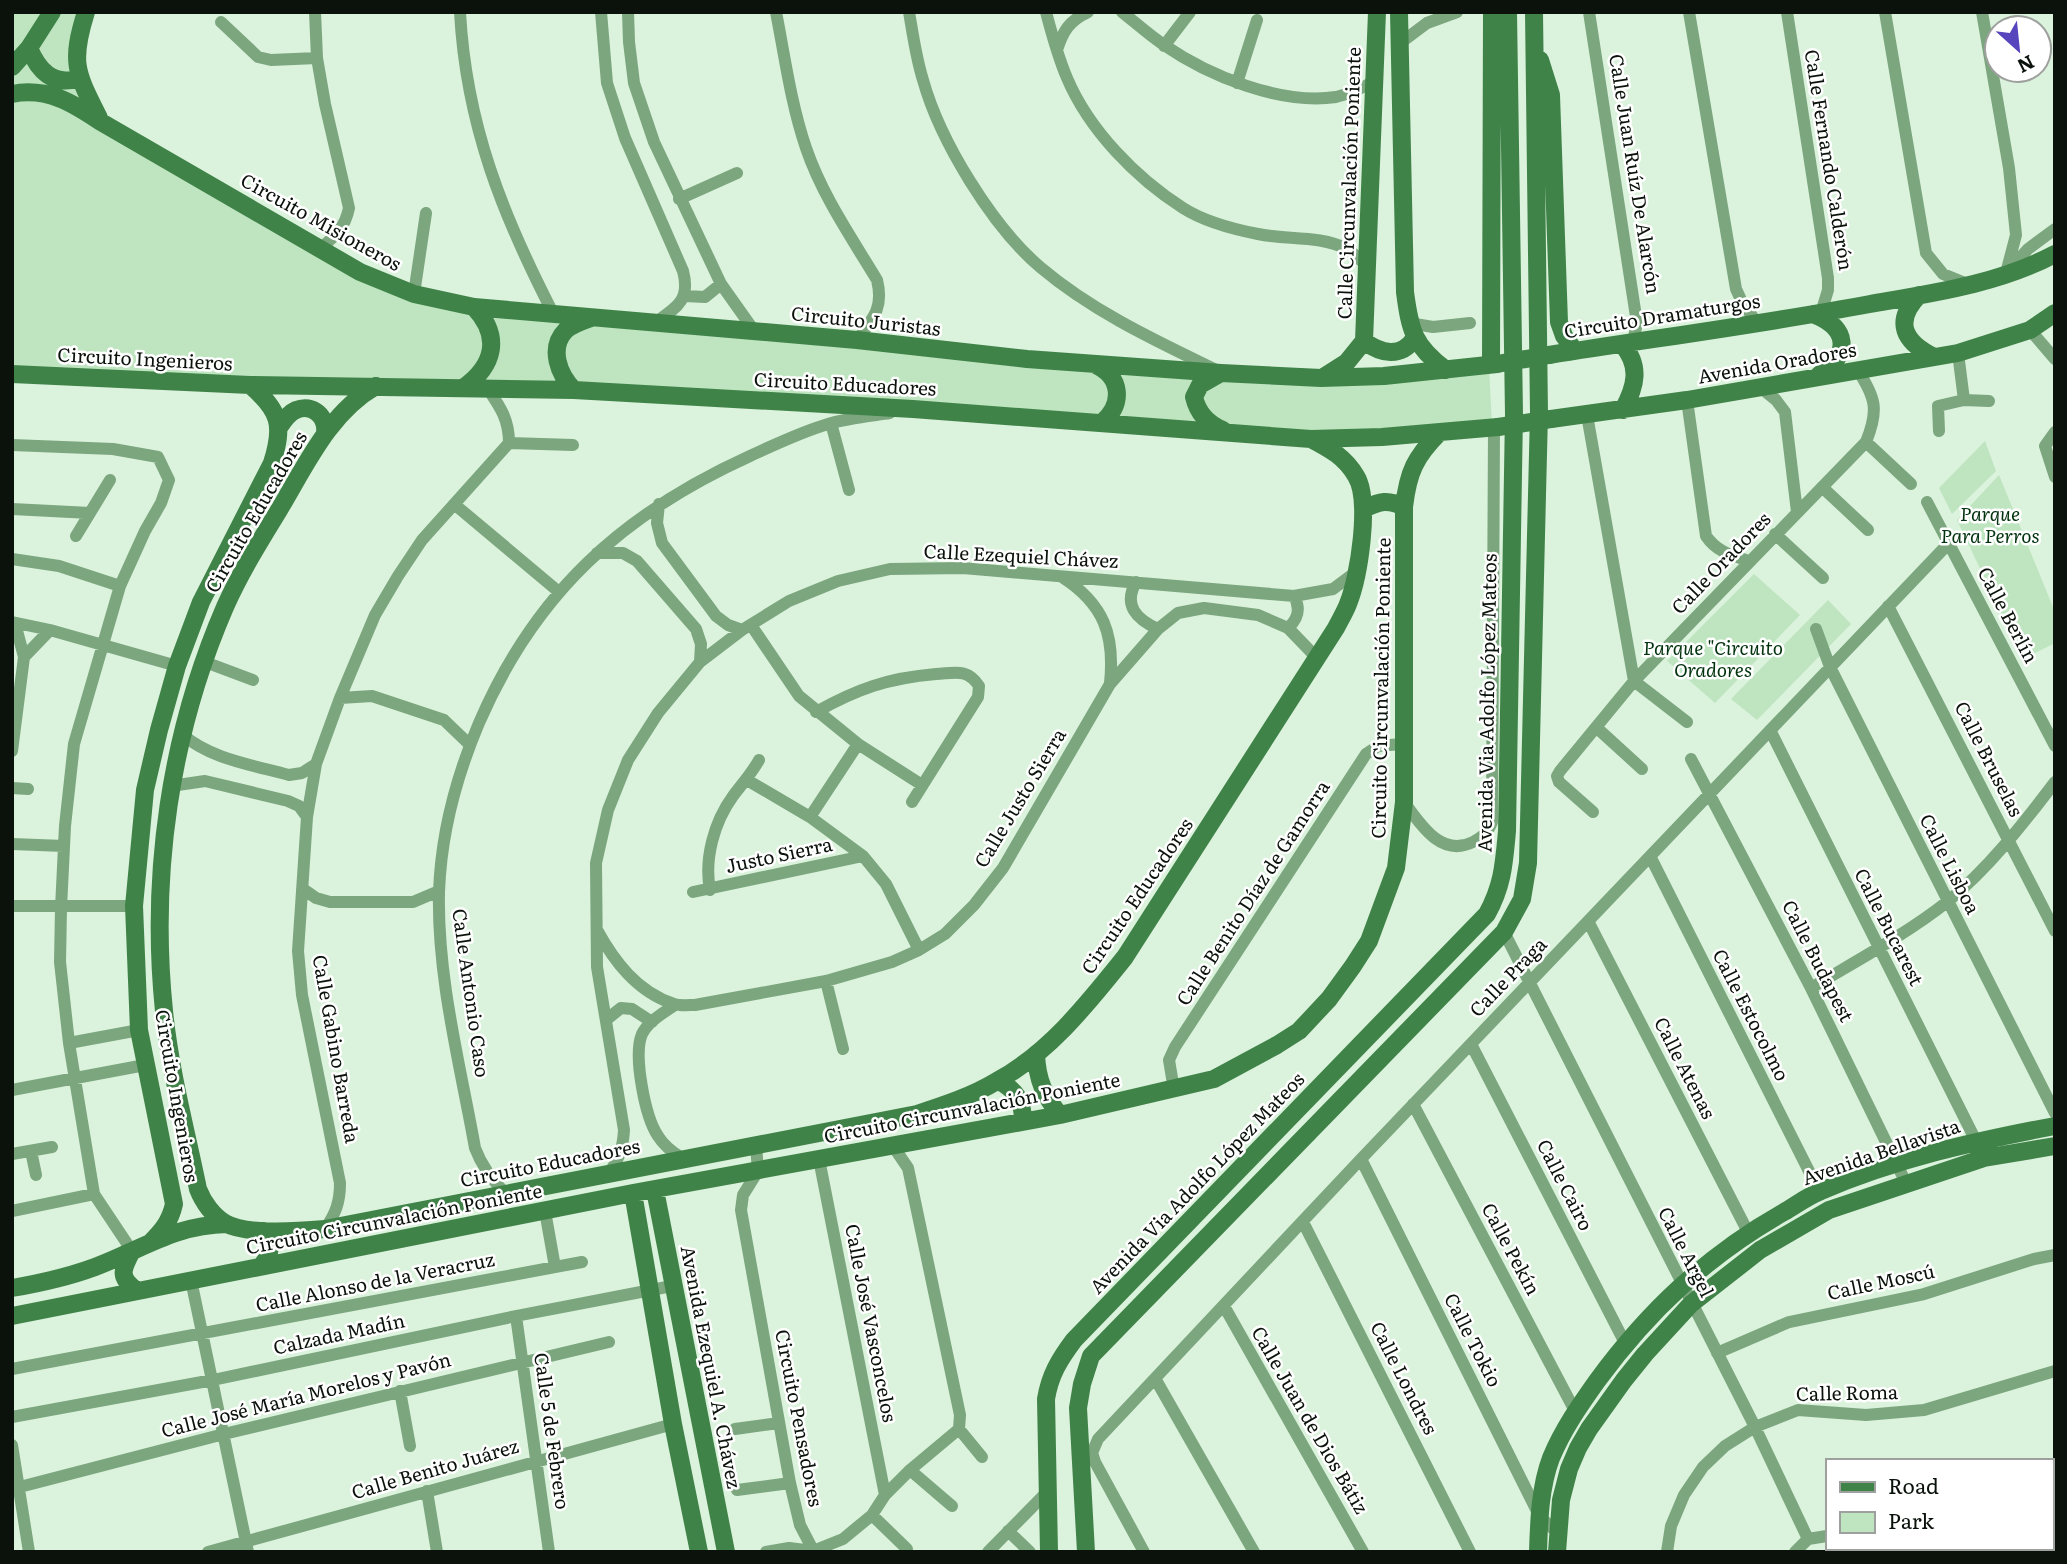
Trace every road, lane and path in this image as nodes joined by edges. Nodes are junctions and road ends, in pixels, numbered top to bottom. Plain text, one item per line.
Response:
1 (52, 12) edge
2 (86, 12) edge
3 (315, 12) edge
4 (460, 12) edge
5 (601, 12) edge
6 (628, 12) edge
7 (776, 12) edge
8 (909, 12) edge
9 (1046, 12) edge
10 (1088, 12) edge
11 (1122, 12) edge
12 (1190, 12) edge
13 (1377, 12) edge
14 (1399, 12) edge
15 (1457, 12) edge
16 (1492, 12) edge
17 (1508, 12) edge
18 (1534, 12) edge
19 (1589, 12) edge
20 (1689, 12) edge
21 (1787, 12) edge
22 (1885, 12) edge
23 (1982, 12) edge
24 (1257, 20) dead end
25 (221, 22) dead end
26 (1399, 44) junction
27 (1164, 46) junction
28 (29, 48) junction
29 (1535, 48) junction
30 (1056, 50) junction
31 (317, 58) junction
32 (12, 67) edge
33 (79, 78) junction
34 (1375, 81) junction
35 (1237, 83) junction
36 (12, 94) edge
37 (101, 122) junction
38 (737, 173) dead end
39 (679, 199) junction
40 (426, 214) dead end
41 (2055, 229) edge
42 (320, 248) junction
43 (2052, 257) edge
44 (1367, 266) junction
45 (2006, 273) junction
46 (721, 284) junction
47 (1970, 285) junction
48 (414, 294) junction
49 (1919, 295) junction
50 (685, 296) junction
51 (474, 307) junction
52 (1817, 313) junction
53 (2055, 313) edge
54 (554, 315) junction
55 (592, 318) junction
56 (1470, 323) dead end
57 (1757, 323) junction
58 (653, 324) junction
59 (2030, 330) junction
60 (1412, 331) junction
61 (755, 332) junction
62 (857, 340) junction
63 (1364, 341) junction
64 (1627, 343) junction
65 (1575, 351) junction
66 (1958, 353) junction
67 (1934, 357) junction
68 (2055, 359) edge
69 (1494, 364) junction
70 (1096, 365) junction
71 (1857, 369) junction
72 (1446, 370) junction
73 (1220, 373) junction
74 (12, 374) edge
75 (1816, 377) junction
76 (1321, 378) junction
77 (250, 385) junction
78 (376, 386) junction
79 (1760, 387) junction
80 (463, 388) junction
81 (488, 389) junction
82 (574, 390) junction
83 (1687, 400) junction
84 (1964, 400) junction
85 (1989, 401) dead end
86 (913, 409) junction
87 (1623, 410) junction
88 (1587, 415) junction
89 (1103, 422) junction
90 (831, 423) junction
91 (279, 426) junction
92 (1496, 427) junction
93 (1939, 431) dead end
94 (1440, 432) junction
95 (2055, 432) edge
96 (325, 433) junction
97 (1229, 433) junction
98 (1311, 439) junction
99 (1866, 442) junction
100 (509, 443) junction
101 (12, 444) edge
102 (573, 445) dead end
103 (2055, 477) edge
104 (110, 480) dead end
105 (1911, 484) dead end
106 (1822, 487) junction
107 (849, 490) dead end
108 (1927, 502) dead end
109 (454, 504) junction
110 (659, 504) junction
111 (1404, 508) junction
112 (12, 509) edge
113 (1364, 509) junction
114 (1797, 512) junction
115 (90, 513) junction
116 (1868, 530) dead end
117 (1775, 534) junction
118 (76, 536) dead end
119 (1949, 543) junction
120 (597, 553) junction
121 (12, 559) edge
122 (1749, 561) junction
123 (1357, 571) junction
124 (1059, 575) junction
125 (1823, 578) dead end
126 (1136, 582) junction
127 (120, 586) junction
128 (559, 592) junction
129 (1294, 596) junction
130 (1888, 606) junction
131 (14, 622) edge
132 (747, 627) junction
133 (1288, 628) junction
134 (1158, 629) junction
135 (1816, 629) dead end
136 (50, 630) junction
137 (101, 646) junction
138 (24, 657) junction
139 (1317, 657) junction
140 (205, 662) junction
141 (700, 662) junction
142 (177, 666) junction
143 (1830, 667) junction
144 (253, 680) dead end
145 (1634, 681) junction
146 (1110, 684) junction
147 (340, 698) junction
148 (816, 712) junction
149 (1687, 723) dead end
150 (1597, 728) junction
151 (1770, 730) junction
152 (182, 734) junction
153 (858, 744) junction
154 (1402, 744) junction
155 (470, 745) junction
156 (2055, 746) edge
157 (12, 751) edge
158 (1691, 759) dead end
159 (759, 760) dead end
160 (316, 764) junction
161 (1643, 769) dead end
162 (747, 780) junction
163 (2055, 782) edge
164 (922, 785) junction
165 (171, 786) junction
166 (12, 788) edge
167 (29, 789) dead end
168 (1711, 793) junction
169 (912, 802) dead end
170 (1404, 802) junction
171 (1593, 812) dead end
172 (307, 817) junction
173 (810, 817) junction
174 (2010, 840) junction
175 (12, 844) edge
176 (64, 846) junction
177 (863, 856) junction
178 (1650, 856) junction
179 (303, 889) junction
180 (710, 890) junction
181 (439, 891) junction
182 (693, 892) dead end
183 (1948, 901) junction
184 (12, 906) edge
185 (134, 906) junction
186 (61, 908) junction
187 (1588, 921) junction
188 (595, 928) junction
189 (2055, 931) edge
190 (1504, 932) junction
191 (1878, 948) junction
192 (919, 950) junction
193 (826, 981) junction
194 (1530, 982) junction
195 (1811, 988) junction
196 (675, 1004) junction
197 (606, 1020) junction
198 (652, 1022) junction
199 (139, 1030) junction
200 (69, 1043) junction
201 (1471, 1044) junction
202 (843, 1049) dead end
203 (1036, 1054) junction
204 (145, 1065) junction
205 (76, 1079) junction
206 (999, 1081) junction
207 (12, 1090) edge
208 (1174, 1090) junction
209 (1413, 1104) junction
210 (2055, 1114) edge
211 (1060, 1115) junction
212 (1023, 1121) junction
213 (2055, 1126) edge
214 (1976, 1141) junction
215 (755, 1145) junction
216 (893, 1146) junction
217 (2055, 1146) edge
218 (52, 1147) dead end
219 (31, 1151) junction
220 (12, 1154) edge
221 (682, 1158) junction
222 (819, 1159) junction
223 (1361, 1159) junction
224 (1896, 1164) junction
225 (758, 1171) junction
226 (609, 1173) junction
227 (36, 1175) dead end
228 (1906, 1183) junction
229 (655, 1190) junction
230 (1819, 1191) junction
231 (633, 1193) junction
232 (94, 1194) junction
233 (506, 1194) junction
234 (202, 1199) junction
235 (174, 1204) junction
236 (545, 1210) junction
237 (12, 1212) edge
238 (1303, 1222) junction
239 (227, 1224) junction
240 (325, 1229) junction
241 (264, 1231) junction
242 (1748, 1232) junction
243 (150, 1243) junction
244 (132, 1251) junction
245 (2055, 1255) edge
246 (582, 1262) dead end
247 (261, 1265) junction
248 (555, 1266) junction
249 (191, 1280) junction
250 (1681, 1285) junction
251 (672, 1286) junction
252 (12, 1288) edge
253 (651, 1290) junction
254 (136, 1291) junction
255 (1691, 1304) junction
256 (1224, 1307) junction
257 (12, 1316) edge
258 (516, 1316) junction
259 (203, 1334) junction
260 (609, 1342) dead end
261 (1625, 1343) junction
262 (1717, 1353) junction
263 (522, 1361) junction
264 (12, 1369) edge
265 (2055, 1371) edge
266 (213, 1380) junction
267 (1156, 1380) junction
268 (400, 1391) junction
269 (1576, 1411) junction
270 (12, 1417) edge
271 (673, 1423) junction
272 (779, 1423) junction
273 (1755, 1427) junction
274 (735, 1429) dead end
275 (959, 1429) junction
276 (224, 1434) junction
277 (1098, 1439) junction
278 (12, 1445) edge
279 (410, 1446) dead end
280 (1085, 1452) junction
281 (982, 1457) dead end
282 (537, 1460) junction
283 (910, 1470) junction
284 (790, 1483) junction
285 (16, 1488) edge
286 (737, 1490) dead end
287 (1049, 1490) junction
288 (427, 1491) junction
289 (885, 1494) junction
290 (952, 1506) dead end
291 (872, 1515) junction
292 (1540, 1517) junction
293 (1008, 1531) junction
294 (1558, 1533) junction
295 (1826, 1536) edge
296 (1808, 1539) junction
297 (247, 1547) edge
298 (907, 1549) dead end
299 (813, 1551) edge
300 (29, 1552) edge
301 (208, 1552) edge
302 (437, 1552) edge
303 (550, 1552) edge
304 (699, 1552) edge
305 (726, 1552) edge
306 (766, 1552) edge
307 (988, 1552) edge
308 (1030, 1552) edge
309 (1049, 1552) edge
310 (1086, 1552) edge
311 (1144, 1552) edge
312 (1254, 1552) edge
313 (1363, 1552) edge
314 (1470, 1552) edge
315 (1538, 1552) edge
316 (1557, 1552) edge
317 (1667, 1552) edge
318 (1794, 1552) edge

1 - 28 main road
2 - 33 main road
3 - 31 street
4 - 54 street
5 - 50 street
6 - 39 street
7 - 62 street
8 - 73 street
9 - 30 street
10 - 30 street
11 - 27 street
12 - 27 street
13 - 34 main road, Calle Circunvalación Poniente
14 - 26 main road
15 - 26 street
16 - 69 main road
17 - 287 main road, Avenida Via Adolfo López Mateos
18 - 29 main road
19 - 64 street, Calle Juan Ruíz De Alarcón
20 - 57 street
21 - 52 street, Calle Fernando Calderón
22 - 47 street
23 - 45 street
24 - 35 street
25 - 31 street
26 - 60 main road
27 - 35 street
28 - 32 main road
28 - 33 main road
29 - 65 main road
29 - 190 main road
30 - 44 street
31 - 42 street
33 - 37 main road
34 - 35 street
34 - 44 main road, Calle Circunvalación Poniente
36 - 37 main road, Circuito Misioneros
37 - 42 main road, Circuito Misioneros
38 - 39 street
39 - 46 street
40 - 48 street
41 - 45 street, Circuito Dramaturgos
42 - 48 main road, Circuito Misioneros
43 - 45 main road, Circuito Dramaturgos
44 - 63 main road, Calle Circunvalación Poniente
45 - 47 main road, Circuito Dramaturgos
46 - 50 street
46 - 61 street
47 - 49 main road, Circuito Dramaturgos
48 - 51 main road, Circuito Misioneros
49 - 52 main road, Circuito Dramaturgos
49 - 67 main road
50 - 58 street
51 - 54 main road, Circuito Misioneros
51 - 80 main road
52 - 57 main road, Circuito Dramaturgos
52 - 75 main road
53 - 59 main road, Avenida Oradores
54 - 55 main road, Circuito Misioneros
55 - 58 main road, Circuito Misioneros
55 - 82 main road
56 - 60 street
57 - 64 main road, Circuito Dramaturgos
58 - 61 main road, Circuito Misioneros
59 - 66 main road, Avenida Oradores
59 - 68 street
60 - 63 main road
60 - 72 main road
61 - 62 main road, Circuito Juristas
62 - 70 main road, Circuito Juristas
63 - 76 main road, Calle Circunvalación Poniente
64 - 65 main road, Circuito Dramaturgos
64 - 87 main road
65 - 69 main road, Circuito Dramaturgos, bridge
66 - 67 main road, Avenida Oradores
66 - 84 street
67 - 71 main road, Avenida Oradores
69 - 72 main road, Circuito Dramaturgos
70 - 73 main road, Circuito Juristas
70 - 89 main road
71 - 75 main road, Avenida Oradores
71 - 99 street, Calle Oradores
72 - 76 main road, Circuito Dramaturgos
73 - 76 main road, Circuito Juristas
73 - 97 main road
74 - 77 main road, Circuito Ingenieros
75 - 79 main road, Avenida Oradores
77 - 78 main road, Circuito Educadores
77 - 91 main road, Circuito Ingenieros
78 - 80 main road, Circuito Educadores
78 - 96 main road, Circuito Educadores
79 - 83 main road, Avenida Oradores
79 - 114 street
80 - 81 main road, Circuito Educadores
81 - 82 main road, Circuito Educadores
81 - 100 street
82 - 86 main road, Circuito Educadores
83 - 87 main road, Avenida Oradores
83 - 122 street
84 - 85 street
84 - 93 street
86 - 89 main road, Circuito Educadores
86 - 90 street, Calle Antonio Caso
87 - 88 main road, Avenida Oradores
88 - 92 main road, Avenida Oradores, bridge
88 - 145 street
89 - 97 main road, Circuito Educadores
90 - 107 street
90 - 110 street, Calle Antonio Caso
91 - 96 main road
91 - 142 main road, Circuito Ingenieros
92 - 94 main road, Circuito Educadores
92 - 170 street
94 - 98 main road, Circuito Educadores
94 - 111 main road, Circuito Circunvalación Poniente
95 - 103 street
96 - 140 main road, Circuito Educadores
97 - 98 main road, Circuito Educadores
98 - 113 main road, Circuito Educadores
99 - 105 street
99 - 106 street, Calle Oradores
100 - 102 street
100 - 109 street, Calle Gabino Barreda
101 - 127 street
104 - 115 street
106 - 114 street, Calle Oradores
106 - 116 street
108 - 119 street, Calle Berlín
109 - 128 street
109 - 147 street, Calle Gabino Barreda
110 - 120 street, Calle Antonio Caso
110 - 132 street
111 - 113 main road
111 - 154 main road, Circuito Circunvalación Poniente
112 - 115 street
113 - 123 main road, Circuito Educadores
114 - 117 street, Calle Oradores
115 - 118 street
117 - 122 street, Calle Oradores
117 - 125 street
119 - 130 street, Calle Praga
119 - 156 street, Calle Berlín
120 - 128 street, Calle Antonio Caso
120 - 141 street
121 - 127 street
122 - 145 street, Calle Oradores
123 - 129 street, Calle Ezequiel Chávez
123 - 139 main road, Circuito Educadores
124 - 126 street, Calle Ezequiel Chávez
124 - 132 street, Calle Ezequiel Chávez
124 - 146 street, Calle Justo Sierra
126 - 129 street, Calle Ezequiel Chávez
126 - 134 street
127 - 137 street
128 - 155 street, Calle Antonio Caso
129 - 133 street
130 - 143 street, Calle Praga
130 - 174 street, Calle Bruselas
131 - 136 street
131 - 138 street
132 - 141 street, Calle Ezequiel Chávez
132 - 148 street
133 - 134 street, Calle Justo Sierra
133 - 139 street, Calle Justo Sierra
134 - 146 street, Calle Justo Sierra
135 - 143 street, Calle Lisboa
136 - 137 street
136 - 138 street
137 - 142 street
137 - 176 street
138 - 157 street
139 - 203 main road, Circuito Educadores
140 - 144 street
140 - 152 main road, Circuito Educadores
141 - 188 street, Calle Ezequiel Chávez
142 - 185 main road, Circuito Ingenieros
143 - 151 street, Calle Praga
143 - 183 street, Calle Lisboa
145 - 149 street
145 - 150 street, Calle Oradores
146 - 192 street, Calle Justo Sierra
147 - 155 street
147 - 160 street, Calle Gabino Barreda
148 - 153 street
148 - 164 street
150 - 161 street
150 - 171 street, Calle Oradores
151 - 168 street, Calle Praga
151 - 191 street, Calle Bucarest
152 - 160 street
152 - 165 main road, Circuito Educadores
153 - 164 street
153 - 173 street
154 - 170 main road, Circuito Circunvalación Poniente
154 - 208 street, Calle Benito Díaz de Gamorra
155 - 181 street, Calle Antonio Caso
158 - 168 street, Calle Budapest
159 - 162 street
160 - 172 street, Calle Gabino Barreda
162 - 173 street, Justo Sierra
162 - 180 street, Justo Sierra
163 - 174 street
164 - 169 street
165 - 172 street
165 - 234 main road, Circuito Educadores
166 - 167 street
168 - 178 street, Calle Praga
168 - 195 street, Calle Budapest
170 - 208 main road, Circuito Circunvalación Poniente
172 - 179 street, Calle Gabino Barreda
173 - 177 street, Justo Sierra
174 - 183 street
174 - 189 street, Calle Bruselas
175 - 176 street
176 - 186 street
177 - 180 street, Justo Sierra
177 - 192 street, Justo Sierra
178 - 187 street, Calle Praga
178 - 230 street, Calle Estocolmo
179 - 181 street
179 - 240 street, Calle Gabino Barreda
180 - 182 street
181 - 233 street, Calle Antonio Caso
183 - 191 street
183 - 210 street, Calle Lisboa
184 - 186 street
185 - 186 street
185 - 199 main road, Circuito Ingenieros
186 - 200 street
187 - 194 street, Calle Praga
187 - 242 street, Calle Atenas
188 - 196 street
188 - 197 street, Calle Ezequiel Chávez
190 - 194 street, Calle Argel
190 - 280 main road
191 - 195 street
191 - 214 street, Calle Bucarest
192 - 193 street, Calle Justo Sierra
193 - 196 street, Calle Justo Sierra
193 - 202 street
194 - 201 street, Calle Praga
194 - 250 street, Calle Argel
195 - 224 street, Calle Budapest
196 - 198 street
197 - 198 street
197 - 226 street, Calle Ezequiel Chávez
198 - 221 street
199 - 200 street
199 - 204 main road, Circuito Ingenieros
200 - 205 street
201 - 209 street, Calle Praga
201 - 261 street, Calle Cairo
203 - 206 main road, Circuito Educadores
203 - 211 main road
204 - 205 street
204 - 235 main road, Circuito Ingenieros
205 - 207 street
205 - 232 street
206 - 212 main road
206 - 215 main road, Circuito Educadores
208 - 211 main road, Circuito Circunvalación Poniente
209 - 223 street, Calle Praga
209 - 269 street, Calle Pekín
211 - 212 main road, Circuito Circunvalación Poniente
212 - 216 main road, Circuito Circunvalación Poniente
213 - 214 main road, Avenida Bellavista
214 - 224 main road, Avenida Bellavista
215 - 221 main road, Circuito Educadores
215 - 225 street
216 - 222 main road, Circuito Circunvalación Poniente
216 - 275 street
217 - 228 main road, Avenida Bellavista
218 - 219 street
219 - 220 street
219 - 227 street
221 - 226 main road, Circuito Educadores
222 - 225 main road, Circuito Circunvalación Poniente
222 - 289 street, Calle José Vasconcelos
223 - 238 street, Calle Praga
223 - 292 street, Calle Tokio
224 - 228 street, Calle Budapest
224 - 230 main road, Avenida Bellavista
225 - 229 main road, Circuito Circunvalación Poniente
225 - 272 street, Circuito Pensadores
226 - 233 main road, Circuito Educadores
228 - 255 main road, Avenida Bellavista
229 - 231 main road, Circuito Circunvalación Poniente
229 - 251 main road, Avenida Ezequiel A. Chávez
230 - 242 main road, Avenida Bellavista
231 - 236 main road, Circuito Circunvalación Poniente
231 - 253 main road
232 - 237 street
232 - 244 street
233 - 240 main road, Circuito Educadores
234 - 235 main road
234 - 239 main road
235 - 243 main road, Circuito Ingenieros
236 - 247 main road, Circuito Circunvalación Poniente
236 - 248 street
238 - 256 street, Calle Praga
238 - 314 street, Calle Londres
239 - 241 main road, Circuito Educadores
239 - 243 main road, Circuito Ingenieros
240 - 241 main road, Circuito Educadores
241 - 247 main road
242 - 250 main road, Avenida Bellavista
243 - 244 main road, Circuito Ingenieros
244 - 252 main road, Circuito Ingenieros
244 - 254 main road
245 - 262 street, Calle Moscú
246 - 248 street, Calle Alonso de la Veracruz
247 - 249 main road, Circuito Circunvalación Poniente
248 - 259 street, Calle Alonso de la Veracruz
249 - 254 main road, Circuito Circunvalación Poniente
249 - 259 street
250 - 255 street, Calle Argel
250 - 261 main road, Avenida Bellavista
251 - 253 street, Calzada Madín
251 - 305 main road, Avenida Ezequiel A. Chávez
253 - 258 street, Calzada Madín
253 - 271 main road
254 - 257 main road, Circuito Circunvalación Poniente
255 - 262 street, Calle Argel
255 - 294 main road, Avenida Bellavista
256 - 267 street, Calle Praga
256 - 313 street, Calle Juan de Dios Bátiz
258 - 263 street, Calle 5 de Febrero
258 - 266 street, Calzada Madín
259 - 264 street, Calle Alonso de la Veracruz
259 - 266 street
260 - 263 street, Calle José María Morelos y Pavón
261 - 269 main road, Avenida Bellavista
262 - 273 street, Calle Argel
263 - 268 street, Calle José María Morelos y Pavón
263 - 282 street, Calle 5 de Febrero
265 - 273 street, Calle Roma
266 - 270 street, Calzada Madín
266 - 276 street
267 - 277 street, Calle Praga
267 - 312 street
268 - 276 street, Calle José María Morelos y Pavón
268 - 279 street
269 - 292 main road, Avenida Bellavista
271 - 282 street, Calle Benito Juárez
271 - 304 main road
272 - 274 street
272 - 284 street, Circuito Pensadores
273 - 296 street, Calle Argel
273 - 317 street, Calle Roma
275 - 281 street
275 - 283 street
276 - 285 street, Calle José María Morelos y Pavón
276 - 297 street
277 - 280 street
277 - 280 street
278 - 285 street
280 - 310 main road
280 - 311 street
282 - 288 street, Calle Benito Juárez
282 - 303 street, Calle 5 de Febrero
283 - 289 street
283 - 290 street
284 - 286 street
284 - 299 street, Circuito Pensadores
285 - 300 street
287 - 293 street
287 - 309 main road, Avenida Via Adolfo López Mateos
288 - 297 street, Calle Benito Juárez
288 - 302 street
289 - 291 street
291 - 298 street
291 - 299 street
292 - 294 street, Calle Tokio
292 - 315 main road, Avenida Bellavista
293 - 307 street
293 - 308 street
294 - 316 main road, Avenida Bellavista
295 - 296 street
296 - 318 street
297 - 301 street, Calle Benito Juárez
299 - 306 street

